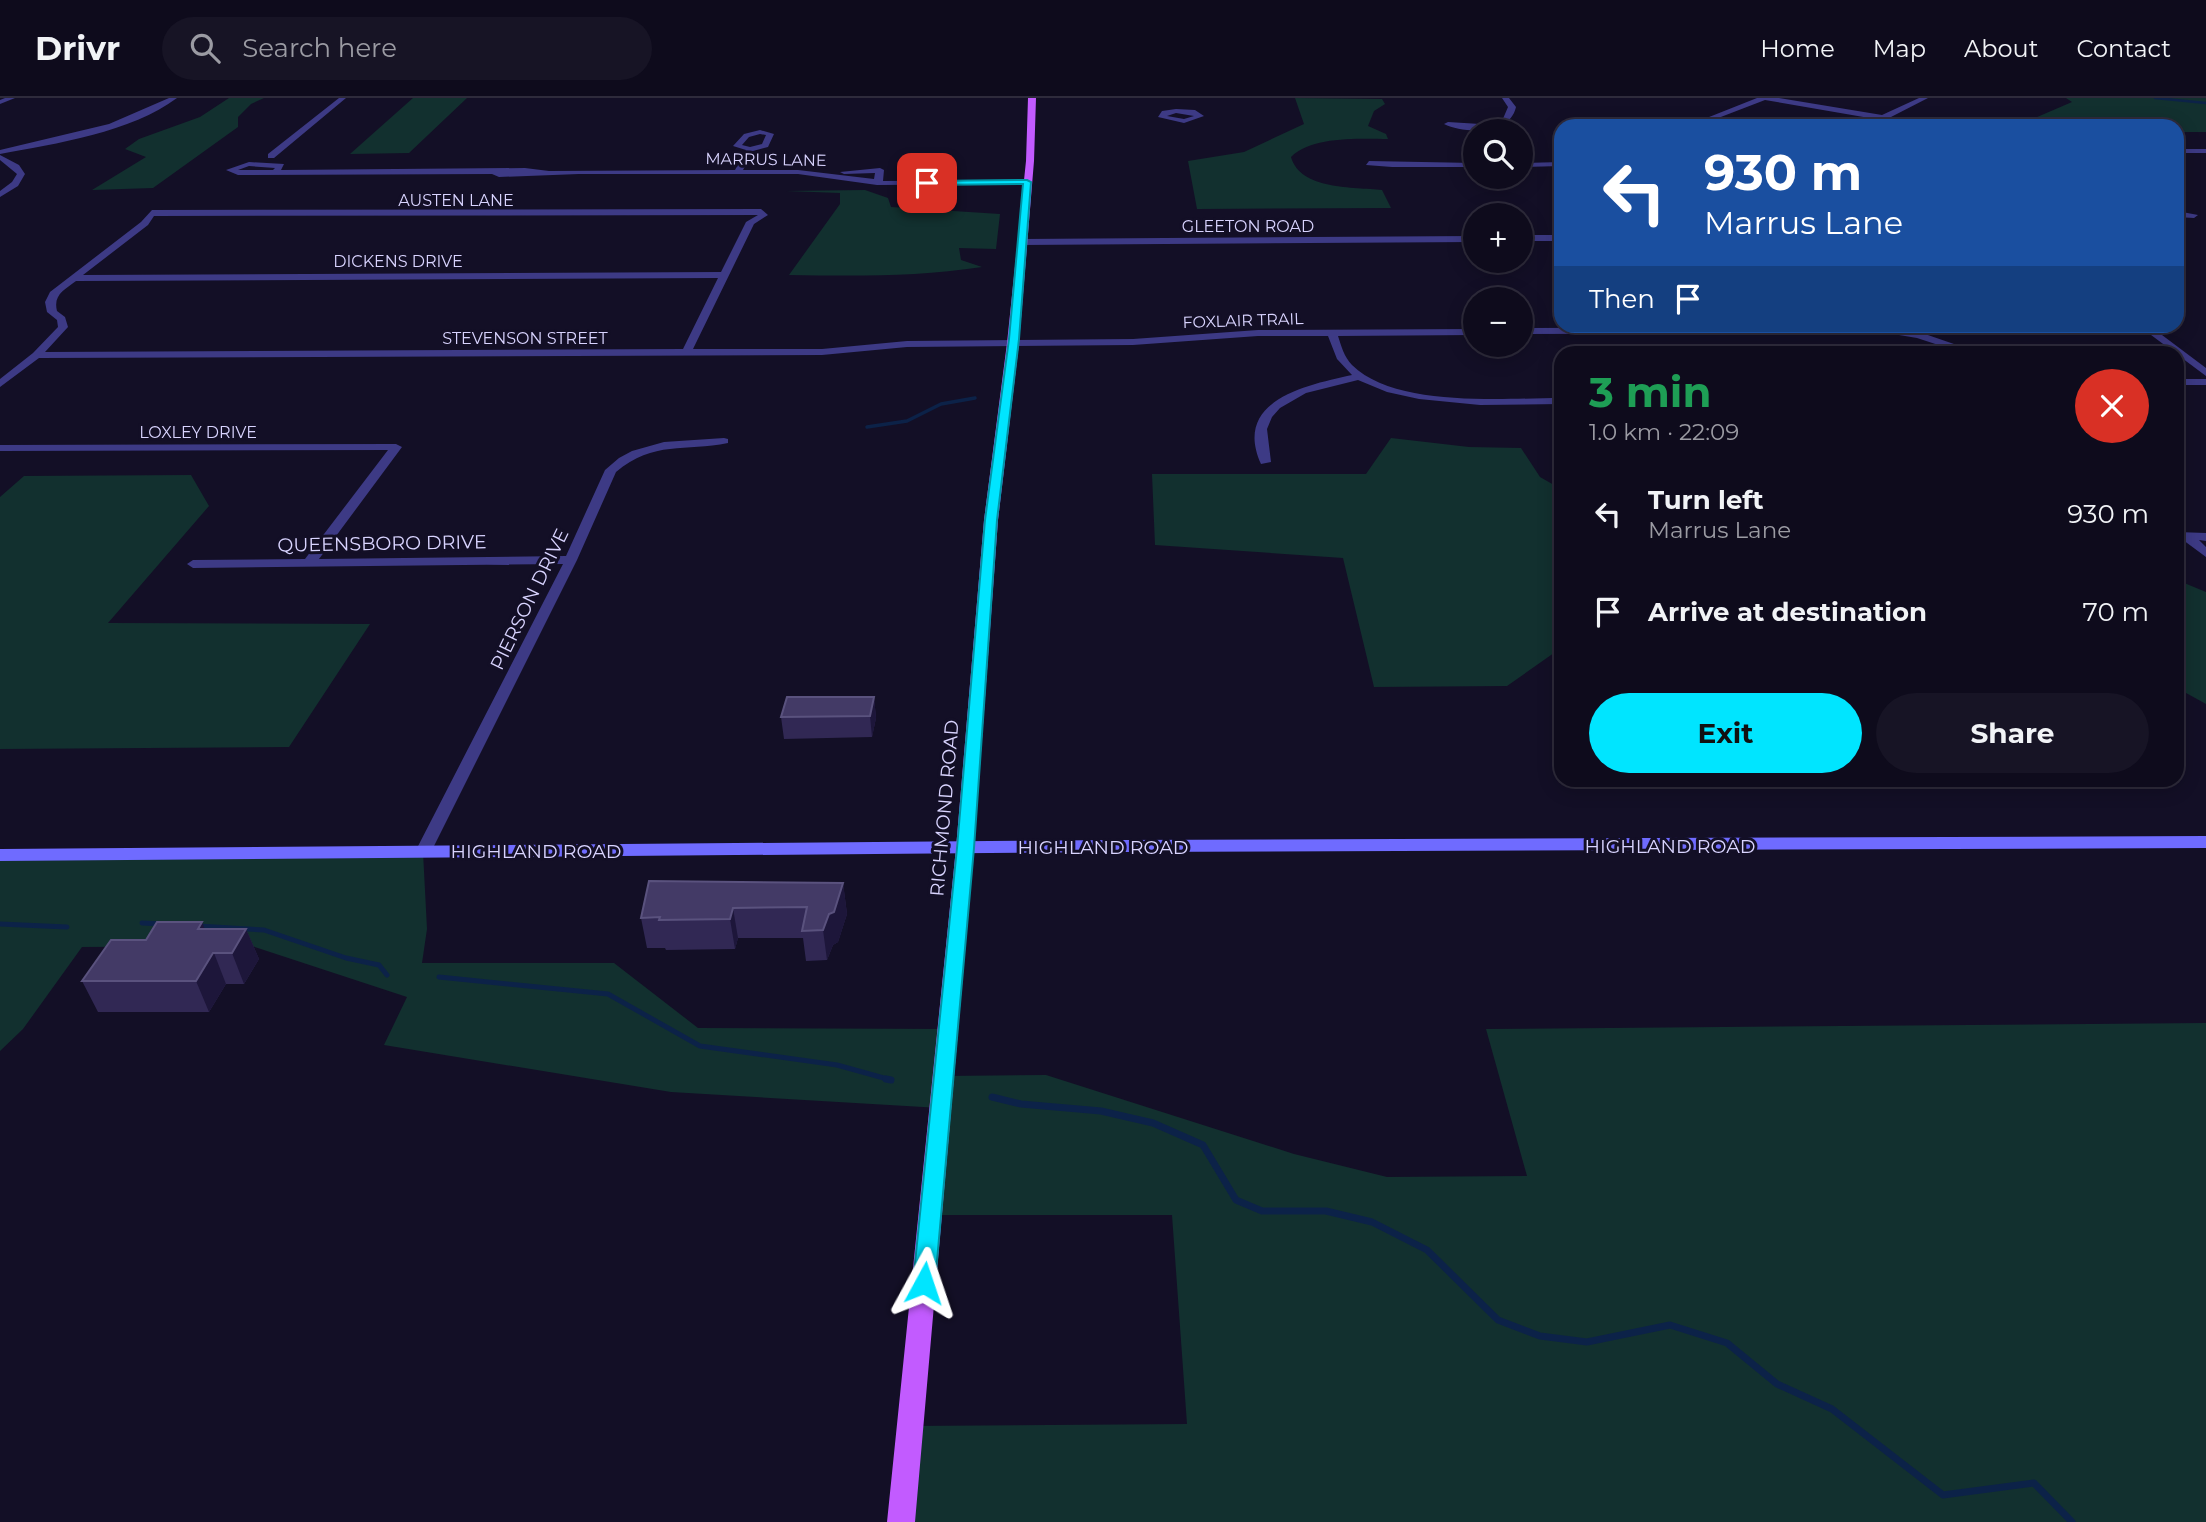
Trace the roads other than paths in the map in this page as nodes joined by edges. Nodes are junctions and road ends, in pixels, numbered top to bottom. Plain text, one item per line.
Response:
1 (12, 98) edge
2 (174, 98) edge
3 (343, 98) edge
4 (1032, 98) edge
5 (1177, 98) edge
6 (1505, 98) edge
7 (1768, 98) edge
8 (1925, 98) edge
9 (0, 102) edge
10 (1178, 111) dead end
11 (1883, 117) junction
12 (1711, 119) edge
13 (1879, 119) edge
14 (1894, 119) edge
15 (1448, 124) dead end
16 (288, 142) junction
17 (750, 149) dead end
18 (2184, 151) edge
19 (2206, 151) edge
20 (0, 152) edge
21 (0, 157) edge
22 (1369, 163) dead end
23 (1533, 164) edge
24 (1554, 164) edge
25 (1463, 165) edge
26 (738, 172) junction
27 (275, 173) junction
28 (838, 175) junction
29 (1027, 182) junction
30 (877, 183) junction
31 (0, 195) edge
32 (2184, 214) edge
33 (2194, 215) dead end
34 (1533, 238) edge
35 (1554, 238) edge
36 (1463, 239) edge
37 (1022, 242) junction
38 (723, 275) junction
39 (74, 278) junction
40 (1533, 331) edge
41 (1554, 331) edge
42 (1463, 332) edge
43 (1332, 333) junction
44 (1906, 333) edge
45 (2153, 333) edge
46 (1013, 343) junction
47 (1953, 346) edge
48 (2170, 346) edge
49 (686, 353) junction
50 (37, 355) junction
51 (2184, 356) edge
52 (2206, 373) edge
53 (1360, 376) junction
54 (2184, 382) edge
55 (2206, 382) edge
56 (0, 384) edge
57 (1554, 401) edge
58 (724, 441) dead end
59 (0, 448) edge
60 (1265, 462) dead end
61 (2184, 536) edge
62 (2184, 537) edge
63 (2206, 537) edge
64 (2206, 553) edge
65 (571, 560) junction
66 (309, 563) junction
67 (193, 564) dead end
68 (2206, 842) edge
69 (965, 848) junction
70 (424, 852) junction
71 (0, 855) edge
72 (901, 1522) edge

1 - 9 street
2 - 20 street
3 - 16 street
4 - 29 main road, RICHMOND ROAD
5 - 10 street
6 - 15 street
7 - 11 street
7 - 12 street
8 - 11 street
11 - 13 street
11 - 14 street
16 - 16 street
17 - 26 street
18 - 19 street
21 - 31 street
22 - 25 street
23 - 24 street
26 - 27 street, MARRUS LANE
26 - 28 street, MARRUS LANE
27 - 27 street, MARRUS LANE
28 - 30 street, MARRUS LANE
28 - 30 street
29 - 30 street, MARRUS LANE
29 - 37 main road, RICHMOND ROAD
32 - 33 street
34 - 35 street
36 - 37 street, GLEETON ROAD
37 - 46 main road, RICHMOND ROAD
38 - 39 street, DICKENS DRIVE
38 - 39 street, AUSTEN LANE
38 - 49 street
39 - 50 street
40 - 41 street
42 - 43 street, FOXLAIR TRAIL
43 - 46 street, FOXLAIR TRAIL
43 - 53 street
44 - 47 street
45 - 48 street
46 - 49 street, STEVENSON STREET
46 - 69 main road, RICHMOND ROAD
49 - 50 street, STEVENSON STREET
50 - 56 street
51 - 52 street
53 - 57 street
53 - 60 street
54 - 55 street
58 - 65 street, PIERSON DRIVE
59 - 66 street, LOXLEY DRIVE
61 - 63 street
62 - 64 street
65 - 66 street, QUEENSBORO DRIVE
65 - 70 street, PIERSON DRIVE
66 - 67 street, QUEENSBORO DRIVE
68 - 69 street, HIGHLAND ROAD
69 - 70 street, HIGHLAND ROAD
69 - 72 main road, RICHMOND ROAD
70 - 71 street, HIGHLAND ROAD

